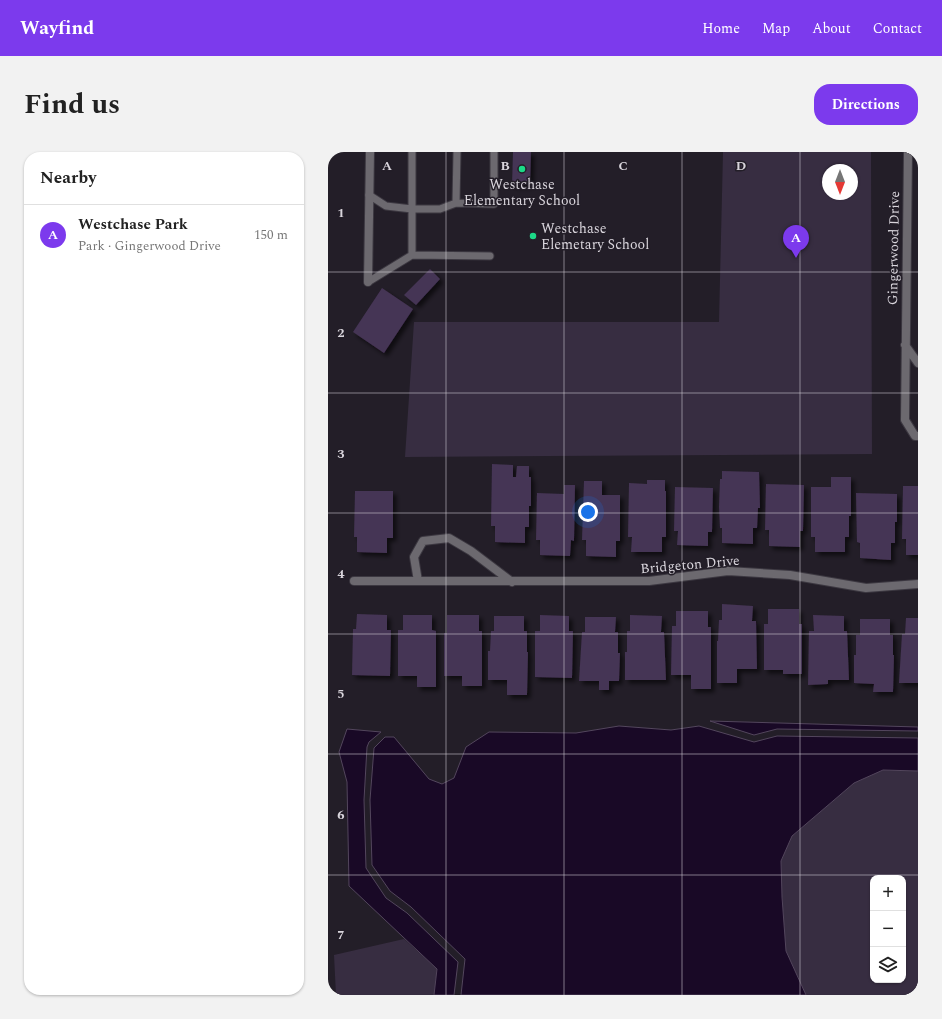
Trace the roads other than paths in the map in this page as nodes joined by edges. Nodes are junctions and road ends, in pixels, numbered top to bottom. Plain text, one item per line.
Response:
1 (370, 152) edge
2 (412, 152) edge
3 (457, 152) edge
4 (494, 152) edge
5 (908, 152) edge
6 (369, 195) junction
7 (456, 203) junction
8 (412, 209) junction
9 (412, 255) junction
10 (490, 256) dead end
11 (368, 282) joint
12 (905, 344) junction
13 (918, 363) edge
14 (918, 436) edge
15 (354, 581) dead end
16 (418, 581) junction
17 (512, 582) junction
18 (918, 584) edge

1 - 6 street
2 - 8 lane
3 - 7 lane
4 - 7 lane
5 - 12 street, Gingerwood Drive
6 - 8 lane
6 - 11 street
7 - 8 lane
8 - 9 lane
9 - 10 lane
9 - 11 lane
12 - 13 street
12 - 14 street, Gingerwood Drive
15 - 16 street, Bridgeton Drive
16 - 17 street, Bridgeton Drive
16 - 17 street
17 - 18 street, Bridgeton Drive

